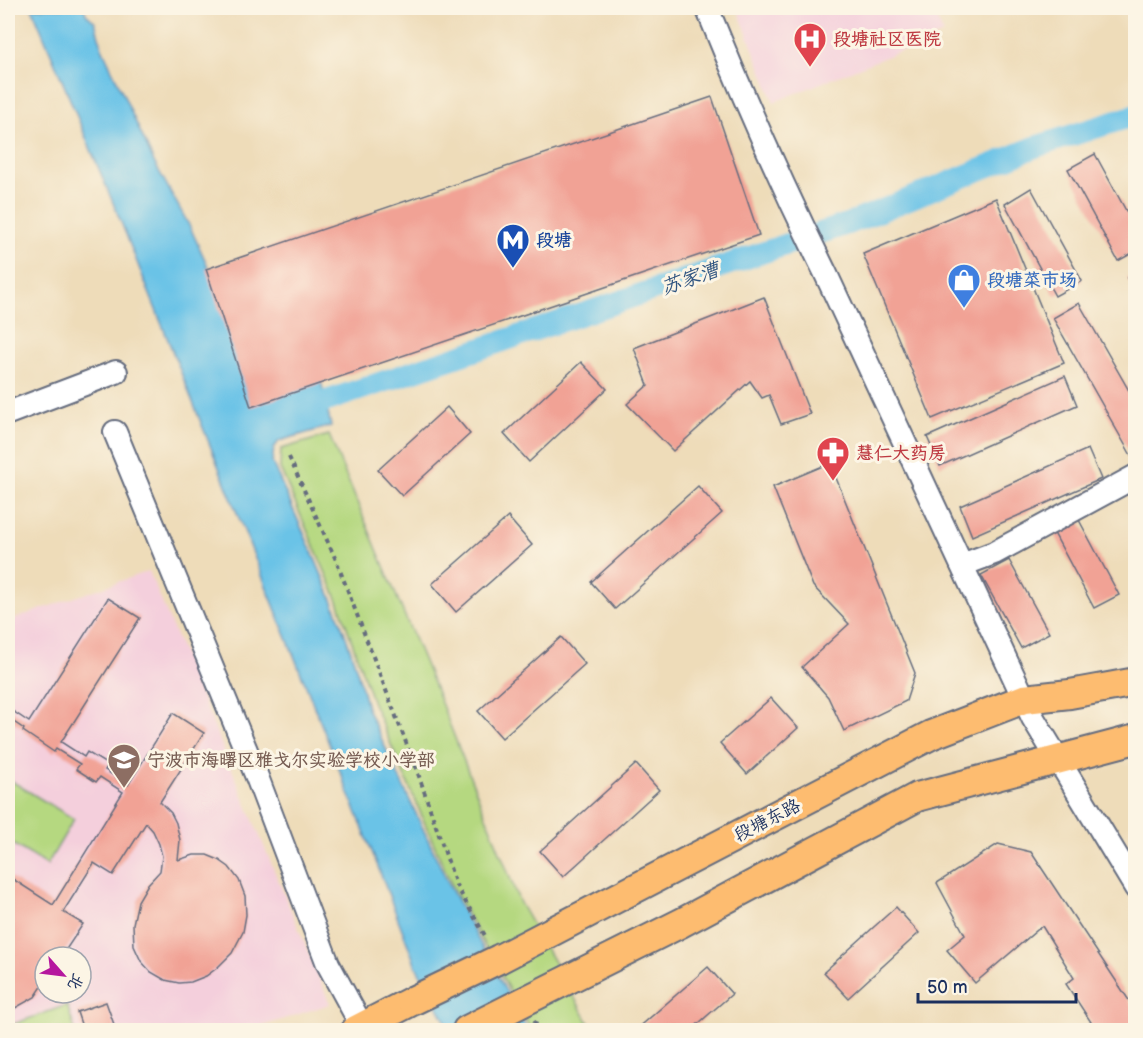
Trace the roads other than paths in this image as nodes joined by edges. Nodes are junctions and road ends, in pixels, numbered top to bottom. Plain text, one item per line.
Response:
1 (707, 8) edge
2 (116, 372) dead end
3 (8, 413) edge
4 (115, 432) dead end
5 (1136, 476) edge
6 (962, 565) junction
7 (1136, 682) edge
8 (1024, 699) junction
9 (1136, 739) edge
10 (1058, 760) junction
11 (1136, 888) edge
12 (361, 1030) edge
13 (467, 1030) edge

1 - 6 street
2 - 3 street
4 - 12 street
5 - 6 street
6 - 8 street
7 - 8 main road, 段塘东路
8 - 10 street
8 - 12 main road, 段塘东路, bridge
9 - 10 main road
10 - 11 street
10 - 13 main road

